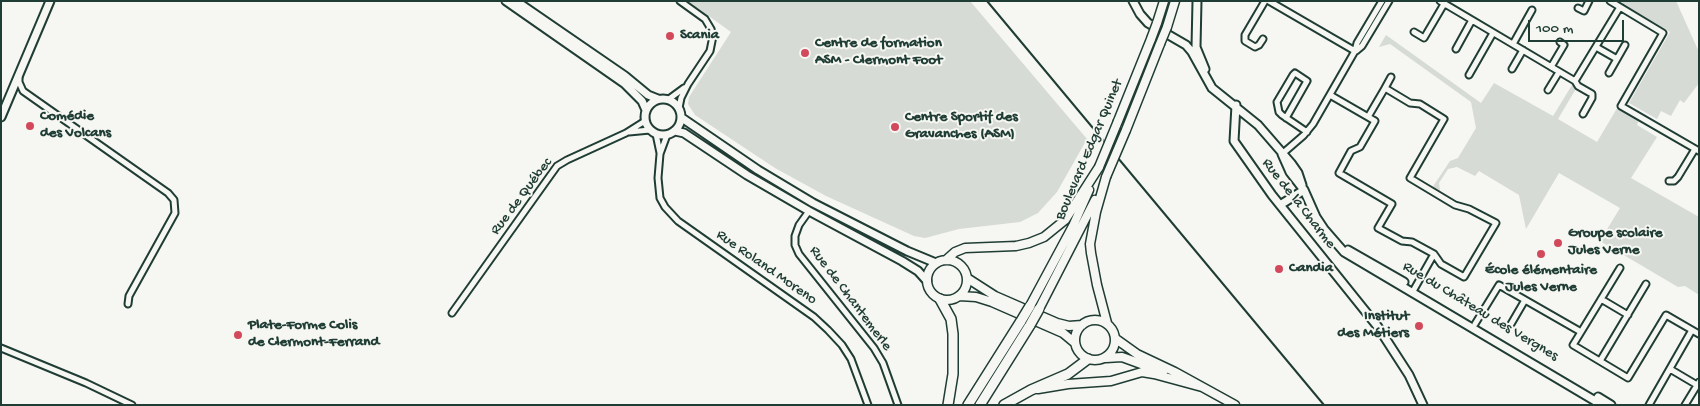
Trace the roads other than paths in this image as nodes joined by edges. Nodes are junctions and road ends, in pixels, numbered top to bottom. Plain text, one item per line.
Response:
1 (50, 1) edge
2 (506, 1) edge
3 (516, 1) edge
4 (680, 1) edge
5 (1134, 1) edge
6 (1164, 1) edge
7 (1174, 1) edge
8 (1197, 1) edge
9 (1265, 1) edge
10 (1269, 1) edge
11 (1382, 1) edge
12 (1389, 1) edge
13 (1589, 1) edge
14 (1610, 1) edge
15 (1442, 2) edge
16 (1620, 7) junction
17 (1578, 8) dead end
18 (1532, 10) dead end
19 (1472, 20) junction
20 (1414, 32) dead end
21 (1493, 33) junction
22 (1263, 38) dead end
23 (1560, 42) dead end
24 (1513, 44) junction
25 (1625, 44) dead end
26 (1596, 47) junction
27 (1456, 49) dead end
28 (1523, 50) junction
29 (1355, 51) junction
30 (1616, 59) junction
31 (1551, 67) junction
32 (1512, 69) dead end
33 (1559, 72) junction
34 (1608, 73) dead end
35 (1469, 74) dead end
36 (18, 76) junction
37 (1391, 77) dead end
38 (1575, 81) junction
39 (688, 84) junction
40 (1385, 88) junction
41 (1548, 90) dead end
42 (23, 91) junction
43 (1221, 94) junction
44 (1330, 95) junction
45 (9, 98) junction
46 (658, 99) junction
47 (669, 100) junction
48 (1236, 105) junction
49 (679, 108) junction
50 (646, 110) junction
51 (1584, 114) dead end
52 (1, 117) edge
53 (1368, 117) junction
54 (682, 118) junction
55 (1286, 118) junction
56 (645, 121) junction
57 (675, 131) junction
58 (653, 132) junction
59 (1307, 132) junction
60 (626, 133) junction
61 (667, 135) junction
62 (1697, 150) edge
63 (660, 154) junction
64 (1282, 154) junction
65 (1099, 167) junction
66 (1106, 177) junction
67 (1668, 181) dead end
68 (1304, 190) junction
69 (1280, 205) junction
70 (808, 211) junction
71 (1434, 254) junction
72 (946, 260) junction
73 (936, 263) junction
74 (1620, 268) dead end
75 (967, 278) junction
76 (927, 281) junction
77 (1646, 284) dead end
78 (1413, 291) junction
79 (959, 296) junction
80 (940, 299) junction
81 (1601, 299) junction
82 (1525, 300) junction
83 (128, 304) dead end
84 (1035, 308) junction
85 (452, 313) dead end
86 (1628, 315) junction
87 (1107, 324) junction
88 (1475, 324) junction
89 (1511, 324) dead end
90 (1082, 325) junction
91 (1692, 330) junction
92 (1581, 332) junction
93 (1699, 334) edge
94 (1116, 339) junction
95 (1075, 343) junction
96 (1, 348) edge
97 (1106, 358) junction
98 (1088, 359) junction
99 (1600, 361) junction
100 (1670, 369) junction
101 (1698, 383) edge
102 (1202, 387) junction
103 (1031, 390) junction
104 (132, 405) edge
105 (868, 405) edge
106 (898, 405) edge
107 (948, 405) edge
108 (968, 405) edge
109 (980, 405) edge
110 (1004, 405) edge
111 (1235, 405) edge
112 (1423, 405) edge
113 (1602, 405) edge
114 (1611, 405) edge
115 (1649, 405) edge
116 (1685, 405) edge

1 - 36 main road
2 - 50 main road
3 - 46 main road
4 - 39 street
5 - 43 main road
6 - 65 main road, Boulevard Edgar Quinet, bridge
7 - 66 main road, Boulevard Edgar Quinet, bridge
8 - 43 main road
9 - 22 street
10 - 29 street
11 - 29 street
12 - 29 street
13 - 17 street
14 - 16 street
15 - 19 street
15 - 20 street
16 - 26 street
16 - 62 street
18 - 24 street
19 - 21 street
19 - 27 street
21 - 24 street
21 - 35 street
23 - 31 street
24 - 28 street
25 - 30 street
26 - 30 street
26 - 38 street
28 - 31 street
28 - 32 street
29 - 44 street
30 - 34 street
31 - 33 street
33 - 38 street
33 - 41 street
36 - 42 street
36 - 45 main road
37 - 40 street
38 - 51 street
39 - 47 street
39 - 49 street
40 - 53 street
40 - 71 street
42 - 45 street
42 - 83 street
43 - 48 main road
44 - 53 street
44 - 59 street
45 - 52 main road
46 - 47 main road
46 - 50 main road
47 - 49 main road
48 - 64 main road, Rue de la Charme
48 - 69 main road, Rue de la Charme
49 - 54 main road
50 - 56 main road
53 - 71 street
54 - 57 main road
54 - 73 main road
55 - 55 street
55 - 59 street
56 - 58 main road
56 - 60 street, Rue de Québec
57 - 61 main road
57 - 70 main road
58 - 60 street, Rue de Québec
58 - 61 main road
58 - 63 street
59 - 64 street
60 - 85 street, Rue de Québec
61 - 63 street
62 - 67 street
63 - 105 street, Rue Roland Moreno
64 - 68 main road, Rue du Château des Vergnes
65 - 72 main road
65 - 84 main road, Boulevard Edgar Quinet
66 - 84 main road
66 - 87 main road
68 - 69 main road
68 - 78 main road, Rue du Château des Vergnes
69 - 112 main road, Rue de la Charme
70 - 76 main road
70 - 106 street, Rue de Chantemerle
71 - 78 street
72 - 73 main road
72 - 75 main road
73 - 76 main road
74 - 81 street
75 - 79 main road
75 - 90 main road
76 - 80 main road
77 - 86 street
78 - 88 main road, Rue du Château des Vergnes
78 - 113 main road, Rue du Château des Vergnes
79 - 80 main road
79 - 95 main road
80 - 107 highway
81 - 86 street
81 - 92 street
82 - 88 street
82 - 89 street
82 - 92 street
84 - 108 highway, bridge
84 - 109 highway, bridge
86 - 99 street
87 - 90 main road
87 - 94 main road
88 - 114 main road, Rue du Château des Vergnes
90 - 95 main road
91 - 93 street
91 - 99 street
91 - 100 street
92 - 99 street
94 - 97 main road
94 - 102 main road
95 - 98 main road
96 - 104 street
97 - 98 main road
97 - 102 main road
98 - 103 highway
100 - 101 street
100 - 115 street
101 - 116 street
102 - 103 main road
102 - 111 main road
103 - 110 highway

